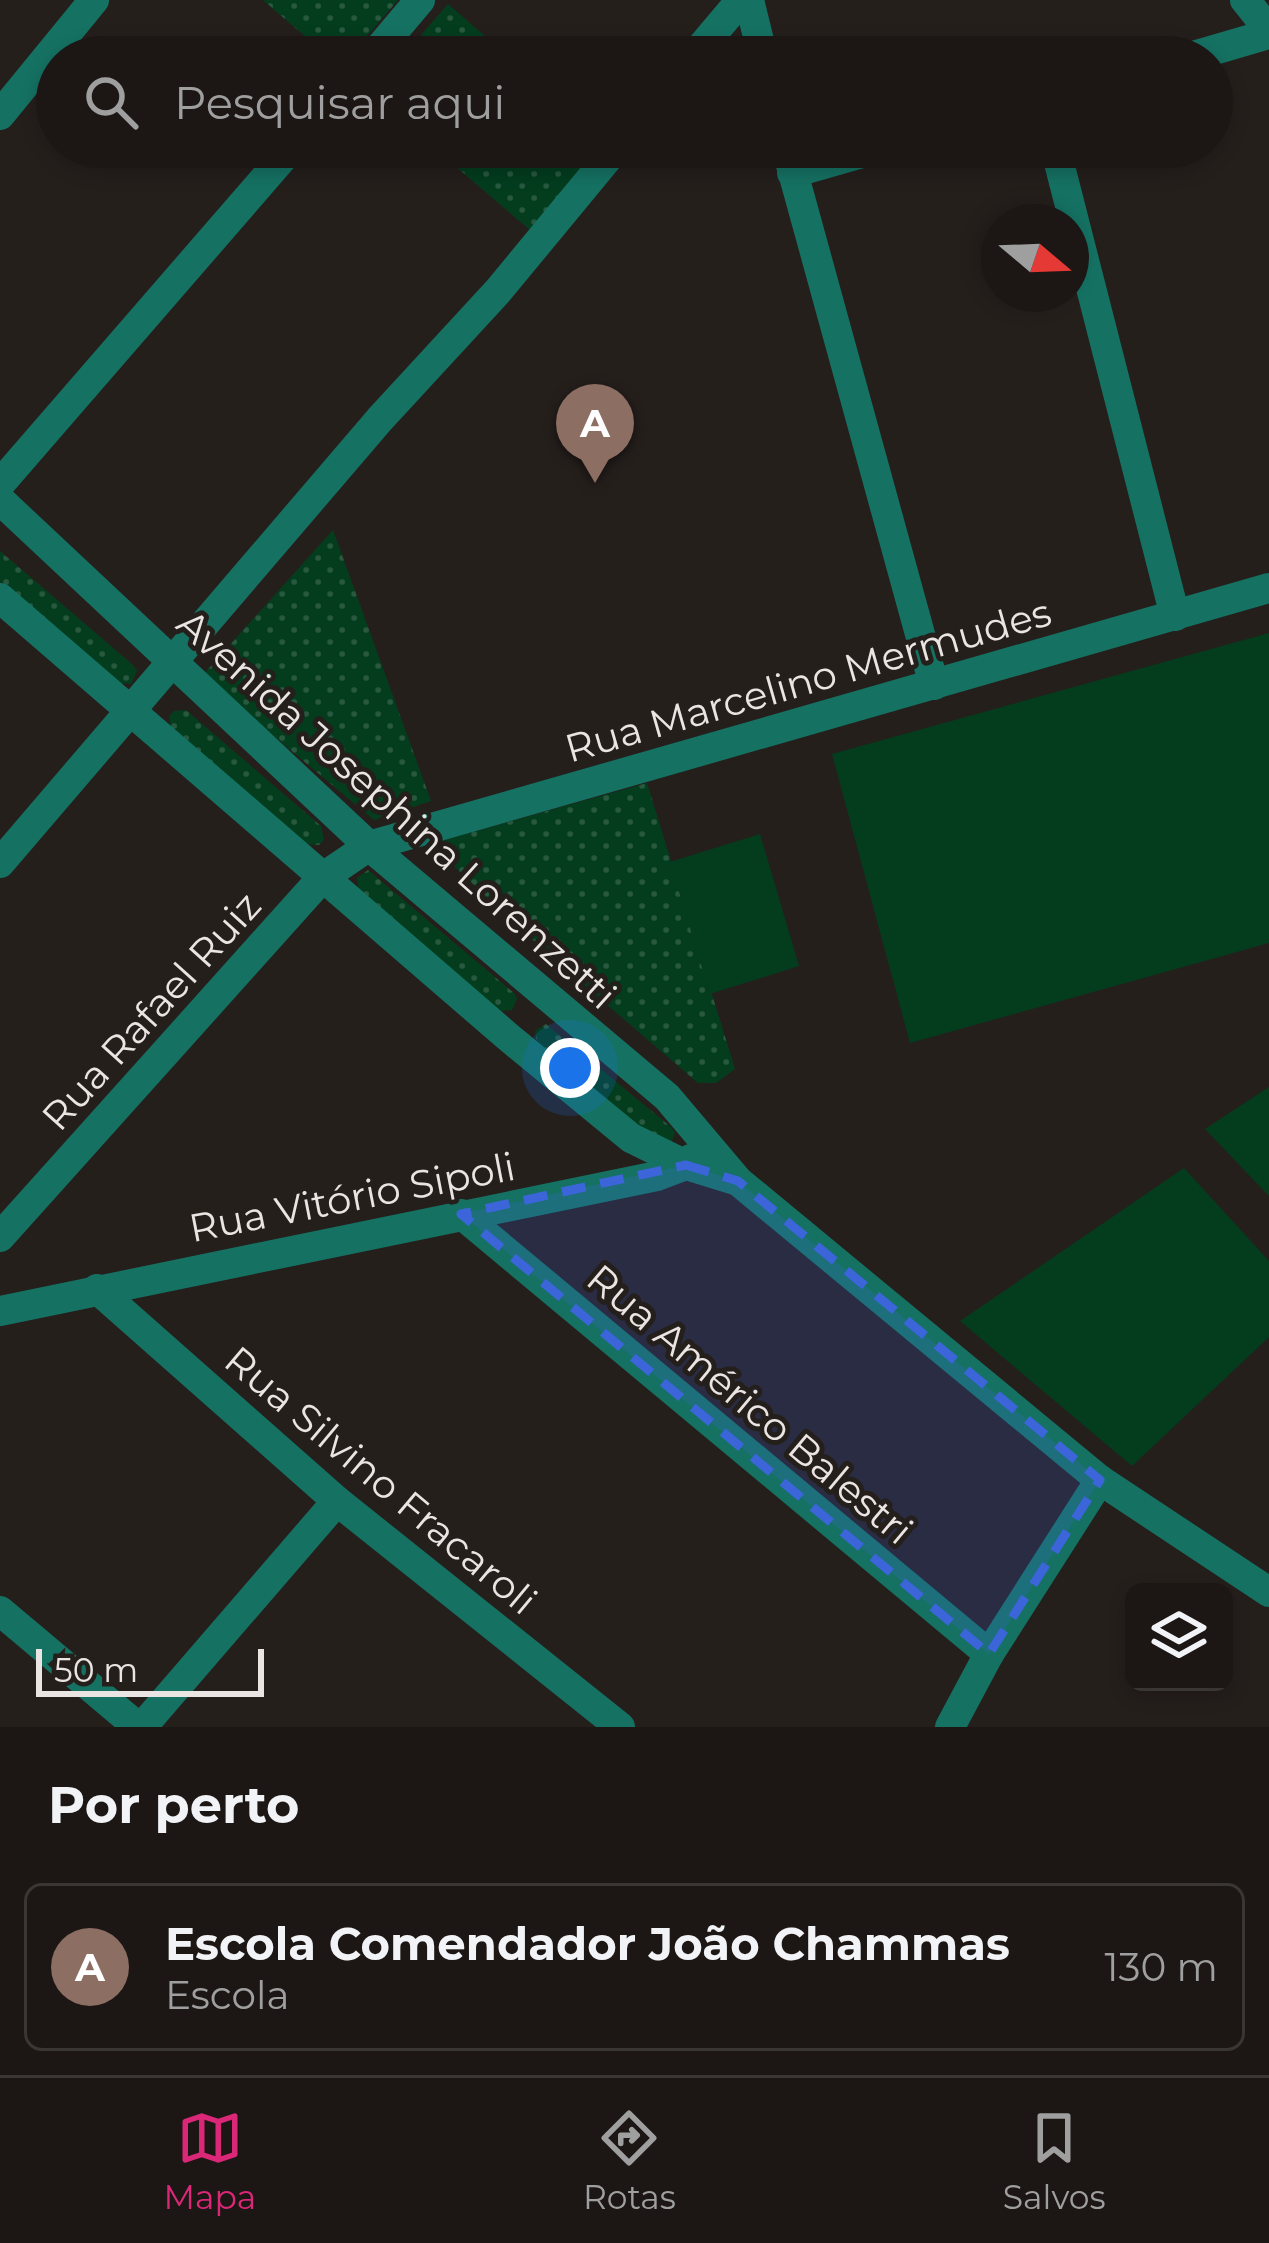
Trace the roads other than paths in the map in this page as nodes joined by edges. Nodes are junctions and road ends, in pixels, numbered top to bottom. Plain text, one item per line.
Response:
1 (94, 0) edge
2 (419, 0) edge
3 (745, 0) edge
4 (1245, 0) edge
5 (1269, 32) edge
6 (65, 36) edge
7 (389, 36) edge
8 (712, 36) edge
9 (756, 36) edge
10 (1233, 43) edge
11 (36, 71) edge
12 (0, 115) edge
13 (274, 168) edge
14 (600, 168) edge
15 (791, 168) edge
16 (1060, 168) edge
17 (0, 484) edge
18 (0, 500) edge
19 (1269, 588) edge
20 (0, 598) edge
21 (1175, 616) junction
22 (171, 662) junction
23 (934, 685) junction
24 (134, 711) junction
25 (368, 846) junction
26 (0, 863) edge
27 (322, 878) junction
28 (541, 994) junction
29 (506, 1036) junction
30 (706, 1140) junction
31 (686, 1165) junction
32 (737, 1181) junction
33 (461, 1214) junction
34 (0, 1237) edge
35 (97, 1289) junction
36 (0, 1311) edge
37 (1100, 1480) junction
38 (337, 1501) junction
39 (1269, 1592) edge
40 (0, 1610) edge
41 (989, 1654) junction
42 (140, 1727) edge
43 (620, 1727) edge
44 (950, 1727) edge

1 - 6 street
2 - 7 street
3 - 8 street
3 - 9 street
4 - 5 street
5 - 10 street
11 - 12 street
13 - 17 street
14 - 22 street
15 - 23 street
16 - 21 street
18 - 22 street, Avenida Josephina Lorenzetti
19 - 21 street, Rua Marcelino Mermudes
20 - 24 street, Avenida Josephina Lorenzetti
21 - 23 street, Rua Marcelino Mermudes
22 - 24 street
22 - 25 street, Avenida Josephina Lorenzetti
23 - 25 street, Rua Marcelino Mermudes
24 - 26 street
24 - 27 street, Avenida Josephina Lorenzetti
25 - 27 street, Rua Rafael Ruiz
25 - 28 street, Avenida Josephina Lorenzetti
27 - 29 street, Avenida Josephina Lorenzetti
27 - 34 street, Rua Rafael Ruiz
28 - 29 street
28 - 30 street, Avenida Josephina Lorenzetti
29 - 31 street, Avenida Josephina Lorenzetti
30 - 31 street
30 - 32 street, Avenida Josephina Lorenzetti
31 - 32 street, Avenida Josephina Lorenzetti
31 - 33 street, Rua Vitório Sipoli
32 - 37 street, Avenida Josephina Lorenzetti
33 - 35 street, Rua Vitório Sipoli
33 - 41 street, Rua Américo Balestri
35 - 36 street, Rua Vitório Sipoli
35 - 38 street, Rua Silvino Fracaroli
37 - 39 street, Avenida Josephina Lorenzetti
37 - 41 street
38 - 42 street
38 - 43 street, Rua Silvino Fracaroli
40 - 42 street
41 - 44 street

